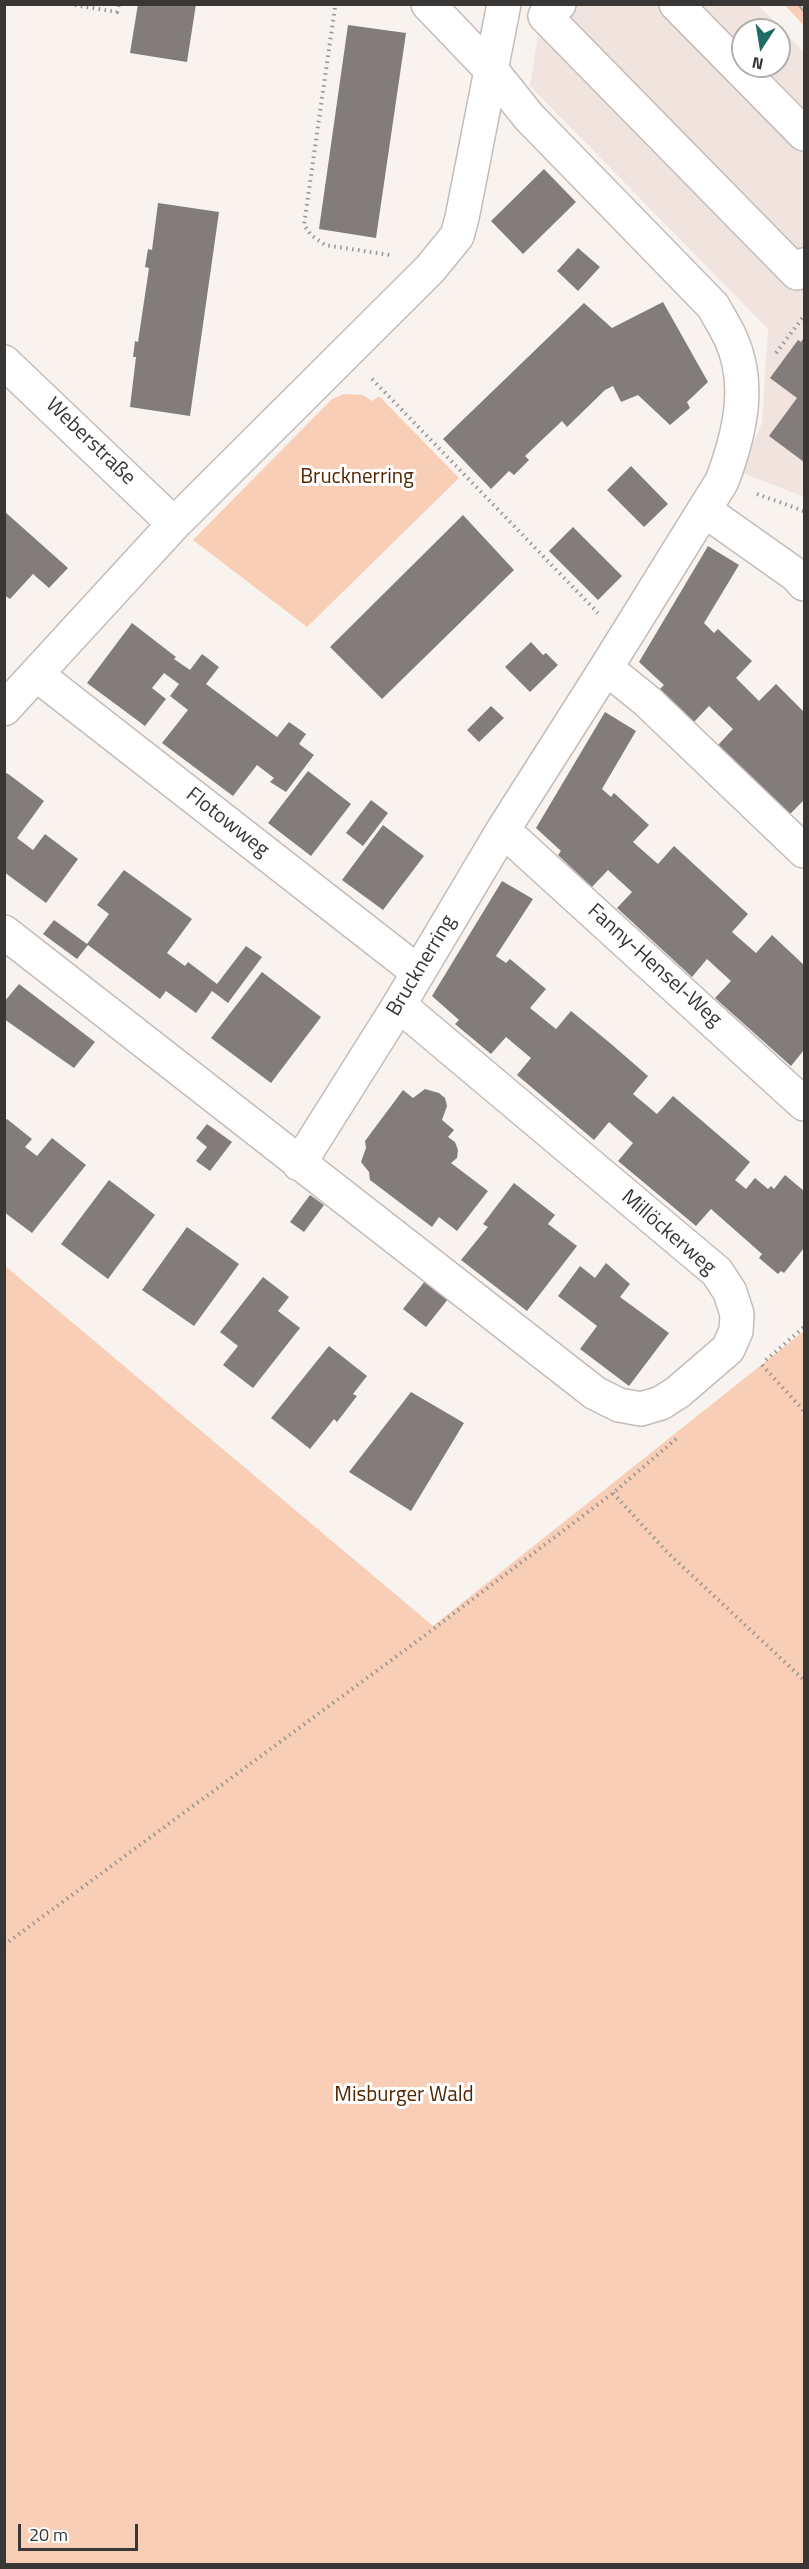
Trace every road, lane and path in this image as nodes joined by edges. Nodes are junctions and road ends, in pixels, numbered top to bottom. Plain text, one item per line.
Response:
1 (69, 4) edge
2 (118, 4) edge
3 (339, 4) edge
4 (428, 4) edge
5 (504, 4) edge
6 (513, 4) edge
7 (676, 4) edge
8 (552, 10) edge
9 (493, 72) junction
10 (804, 134) edge
11 (391, 256) dead end
12 (804, 265) edge
13 (346, 351) junction
14 (4, 362) edge
15 (752, 492) dead end
16 (704, 510) junction
17 (804, 511) edge
18 (174, 524) junction
19 (804, 584) edge
20 (624, 639) junction
21 (606, 668) junction
22 (36, 674) junction
23 (4, 709) edge
24 (502, 830) junction
25 (804, 851) edge
26 (4, 932) edge
27 (418, 972) junction
28 (399, 1005) junction
29 (804, 1104) edge
30 (298, 1164) junction
31 (804, 1327) edge
32 (761, 1365) junction
33 (752, 1372) dead end
34 (804, 1411) edge
35 (685, 1431) dead end
36 (614, 1493) junction
37 (804, 1680) edge
38 (5, 1944) edge

1 - 2 path
3 - 11 path
4 - 9 street, Brucknerring
5 - 9 street
6 - 8 street
7 - 10 street
8 - 12 street
9 - 13 street
9 - 16 street, Brucknerring
13 - 18 street
13 - 20 path
14 - 18 street, Weberstraße
15 - 17 path
16 - 19 street
16 - 20 street, Brucknerring
18 - 22 street
20 - 21 street, Brucknerring
21 - 24 street, Brucknerring
21 - 25 street
22 - 23 street
22 - 27 street, Flotowweg
24 - 27 street, Brucknerring
24 - 29 street, Fanny-Hensel-Weg
26 - 30 street
27 - 28 street, Brucknerring
28 - 30 street, Brucknerring
28 - 30 street, Millöckerweg
31 - 32 path
32 - 33 path
32 - 34 path
35 - 36 path
36 - 37 path
36 - 38 path

